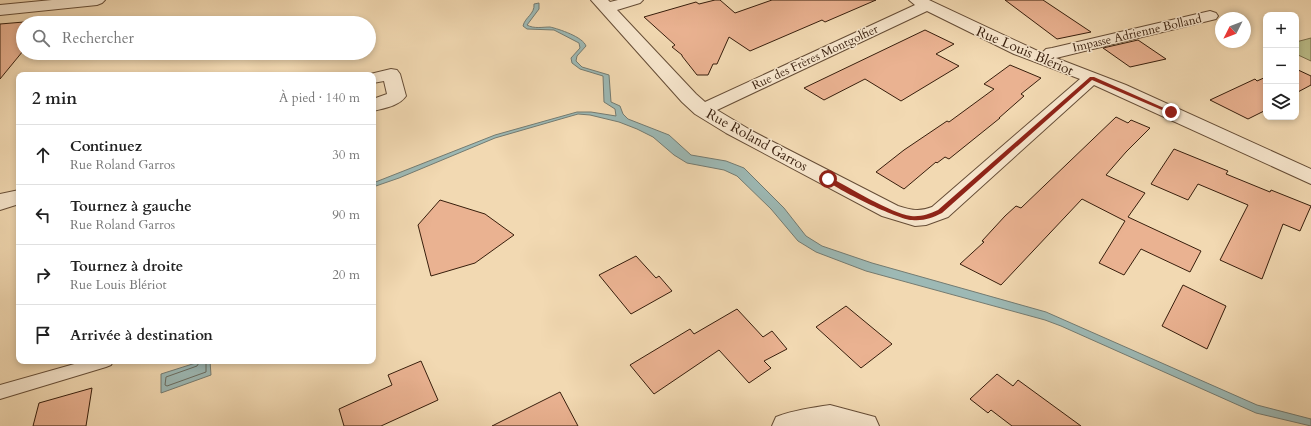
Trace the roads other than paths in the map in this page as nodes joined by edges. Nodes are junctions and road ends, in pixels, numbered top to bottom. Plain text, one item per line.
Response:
1 (97, 0) edge
2 (635, 0) edge
3 (51, 2) edge
4 (922, 3) edge
5 (602, 4) edge
6 (0, 10) edge
7 (1210, 16) dead end
8 (1044, 60) junction
9 (376, 77) edge
10 (1092, 78) junction
11 (376, 104) edge
12 (702, 110) junction
13 (1311, 177) edge
14 (16, 198) edge
15 (0, 202) edge
16 (96, 364) edge
17 (0, 392) edge
18 (786, 426) edge
19 (865, 426) edge

1 - 3 street
2 - 5 street
3 - 6 street
4 - 8 street, Rue Louis Blériot
4 - 12 street, Rue des Frères Montgolfier
5 - 12 street, Rue Roland Garros
7 - 8 street, Impasse Adrienne Bolland
8 - 10 street, Rue Louis Blériot
9 - 11 street
10 - 12 street, Rue Roland Garros
10 - 13 street, Rue Louis Blériot
14 - 15 street
16 - 17 lane
18 - 19 street

